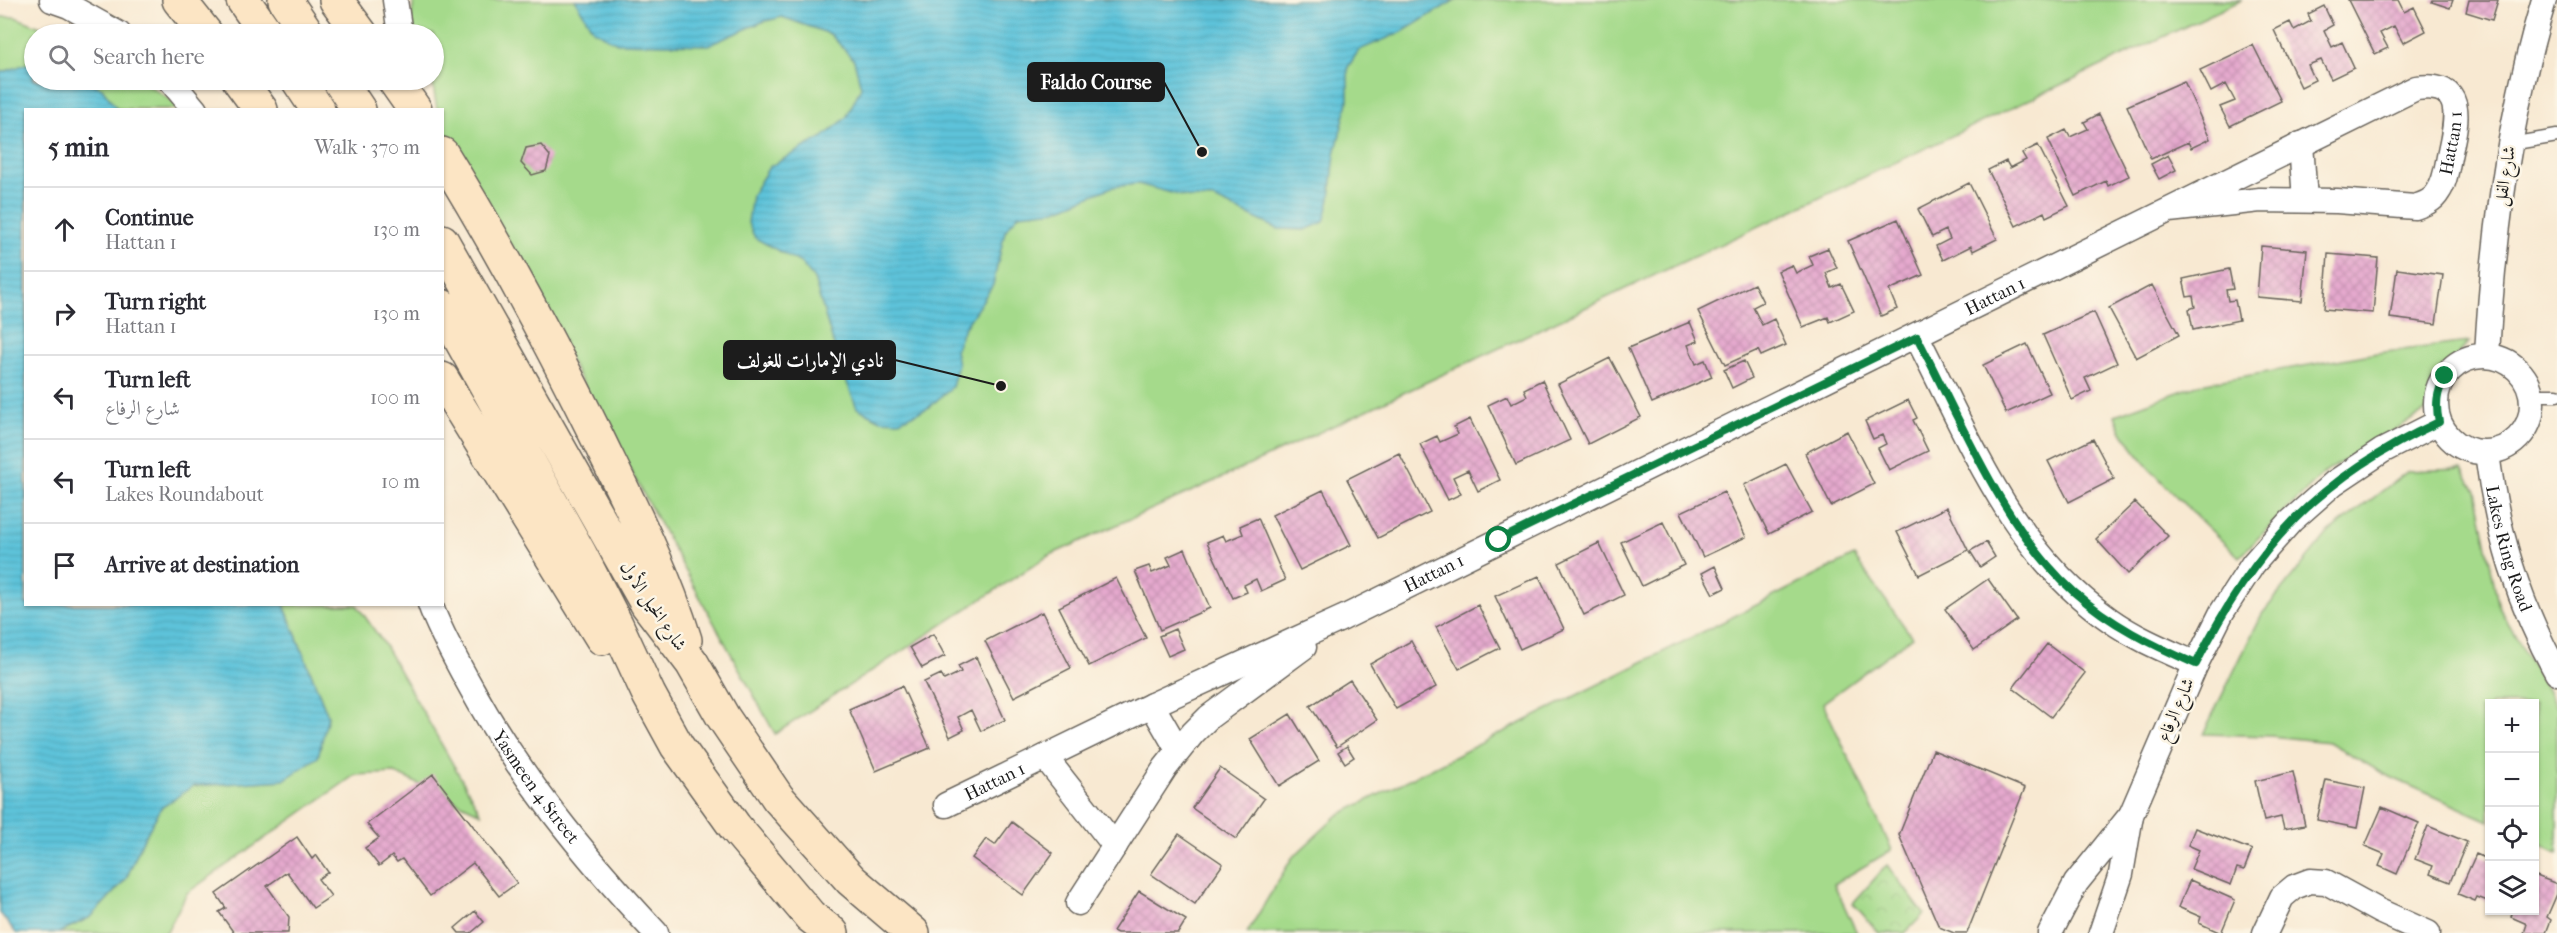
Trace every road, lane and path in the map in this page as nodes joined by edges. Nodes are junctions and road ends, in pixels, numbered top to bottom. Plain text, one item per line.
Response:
1 (52, 0) edge
2 (179, 0) edge
3 (243, 0) edge
4 (285, 0) edge
5 (336, 0) edge
6 (395, 0) edge
7 (2544, 0) edge
8 (101, 24) edge
9 (198, 24) edge
10 (260, 24) edge
11 (301, 24) edge
12 (354, 24) edge
13 (399, 24) edge
14 (178, 90) edge
15 (246, 90) edge
16 (305, 90) edge
17 (346, 90) edge
18 (193, 108) edge
19 (260, 108) edge
20 (317, 108) edge
21 (358, 108) edge
22 (2557, 136) edge
23 (2301, 144) junction
24 (2510, 144) junction
25 (444, 157) edge
26 (2305, 200) junction
27 (2169, 210) junction
28 (444, 245) edge
29 (444, 310) edge
30 (1917, 337) junction
31 (2487, 356) junction
32 (444, 382) edge
33 (2531, 395) junction
34 (2557, 395) edge
35 (2439, 422) junction
36 (2487, 453) junction
37 (417, 606) edge
38 (433, 614) edge
39 (1343, 618) junction
40 (692, 663) junction
41 (2196, 664) junction
42 (2557, 673) edge
43 (649, 695) junction
44 (1152, 705) junction
45 (1178, 750) junction
46 (1045, 757) junction
47 (946, 805) dead end
48 (2131, 815) junction
49 (1115, 846) junction
50 (1078, 903) dead end
51 (656, 933) edge
52 (832, 933) edge
53 (913, 933) edge
54 (2050, 933) edge
55 (2101, 933) edge
56 (2265, 933) edge
57 (2428, 933) edge

1 - 8 street
2 - 9 main road
3 - 10 main road
4 - 11 main road
5 - 12 main road
6 - 13 street
7 - 24 street, شارع الفل
14 - 18 street
15 - 19 main road
16 - 20 main road
17 - 21 main road
22 - 24 lane
23 - 26 street
23 - 26 street, Hattan 1
23 - 27 street, Hattan 1
24 - 31 street, شارع الفل
25 - 40 main road
26 - 27 street, Hattan 1
27 - 30 street, Hattan 1
28 - 40 main road, شارع الخيل الأول
29 - 43 main road, شارع الخيل الأول
30 - 39 street, Hattan 1
30 - 41 street
31 - 33 street
31 - 35 street
32 - 43 main road
33 - 34 lane
33 - 36 street
35 - 36 street
35 - 41 street, شارع الرفاع
36 - 42 street, Lakes Ring Road
37 - 38 street
38 - 51 street, Yasmeen 4 Street
39 - 44 street, Hattan 1
39 - 45 street
40 - 53 main road, شارع الخيل الأول
41 - 48 street, شارع الرفاع
43 - 52 main road, شارع الخيل الأول
44 - 45 street
44 - 46 street, Hattan 1
45 - 49 street
46 - 47 street, Hattan 1
46 - 49 street
48 - 54 street, شارع الرفاع
48 - 55 street, شارع الرفاع
49 - 50 street
56 - 57 street

